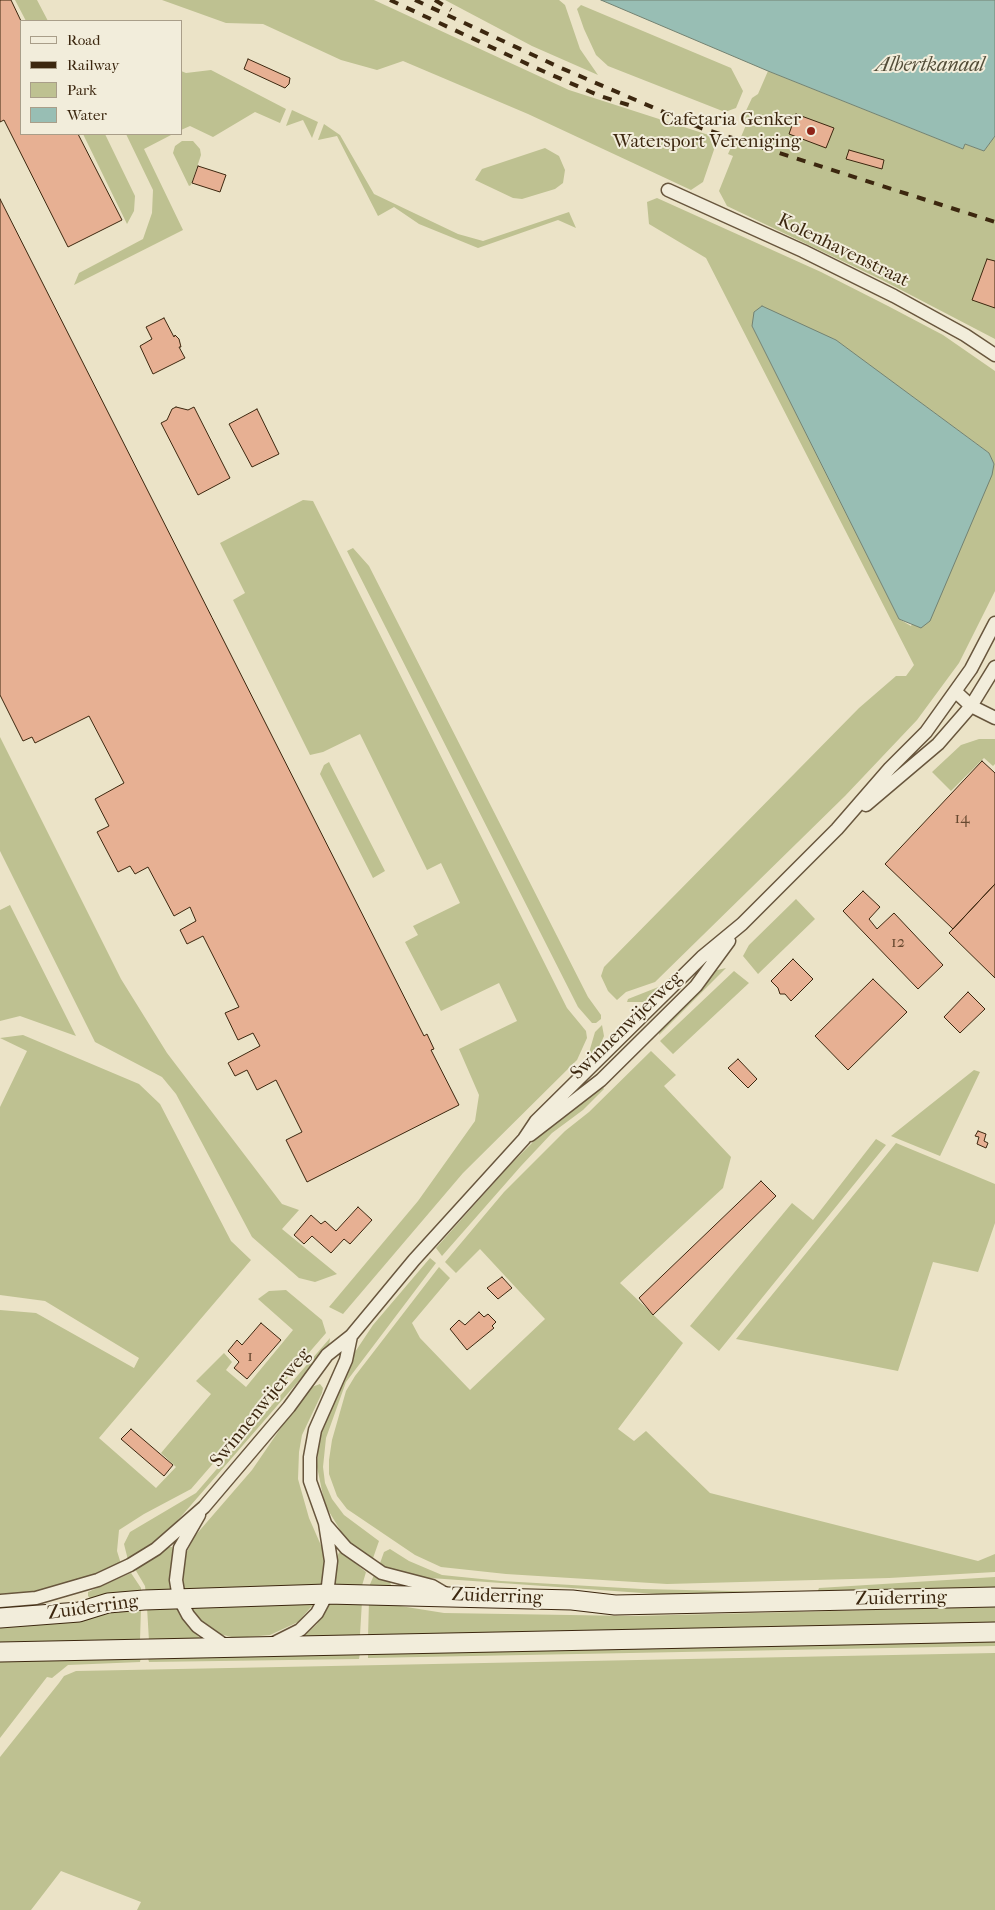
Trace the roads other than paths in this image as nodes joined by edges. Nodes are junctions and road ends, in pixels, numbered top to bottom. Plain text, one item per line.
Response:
1 (668, 190) dead end
2 (995, 355) edge
3 (995, 623) edge
4 (971, 669) junction
5 (994, 670) edge
6 (956, 692) junction
7 (971, 706) junction
8 (995, 718) edge
9 (837, 829) junction
10 (742, 924) junction
11 (524, 1139) junction
12 (350, 1336) junction
13 (204, 1507) junction
14 (324, 1523) junction
15 (327, 1594) junction
16 (449, 1596) junction
17 (995, 1597) edge
18 (179, 1598) junction
19 (0, 1601) edge
20 (0, 1618) edge
21 (995, 1632) edge
22 (267, 1646) junction
23 (227, 1647) junction
24 (0, 1652) edge

1 - 2 street, Kolenhavenstraat
3 - 4 street, Swinnenwijerweg
4 - 5 street
4 - 6 street, Swinnenwijerweg
5 - 7 street, Swinnenwijerweg
6 - 7 street
6 - 9 street, Swinnenwijerweg
7 - 8 street
7 - 9 street, Swinnenwijerweg
9 - 10 street, Swinnenwijerweg
10 - 11 street, Swinnenwijerweg
10 - 11 street, Swinnenwijerweg
11 - 12 street, Swinnenwijerweg
12 - 13 street, Swinnenwijerweg
12 - 14 street, Swinnenwijerweg
13 - 18 street, Swinnenwijerweg
13 - 19 street, Swinnenwijerweg
14 - 15 street, Swinnenwijerweg
14 - 16 street, Swinnenwijerweg
15 - 16 main road, Zuiderring
15 - 18 main road, Zuiderring
15 - 22 street, Swinnenwijerweg
16 - 17 main road, Zuiderring
18 - 20 main road, Zuiderring
18 - 23 street, Swinnenwijerweg
21 - 22 main road, Zuiderring
22 - 23 main road, Zuiderring
23 - 24 main road, Zuiderring

